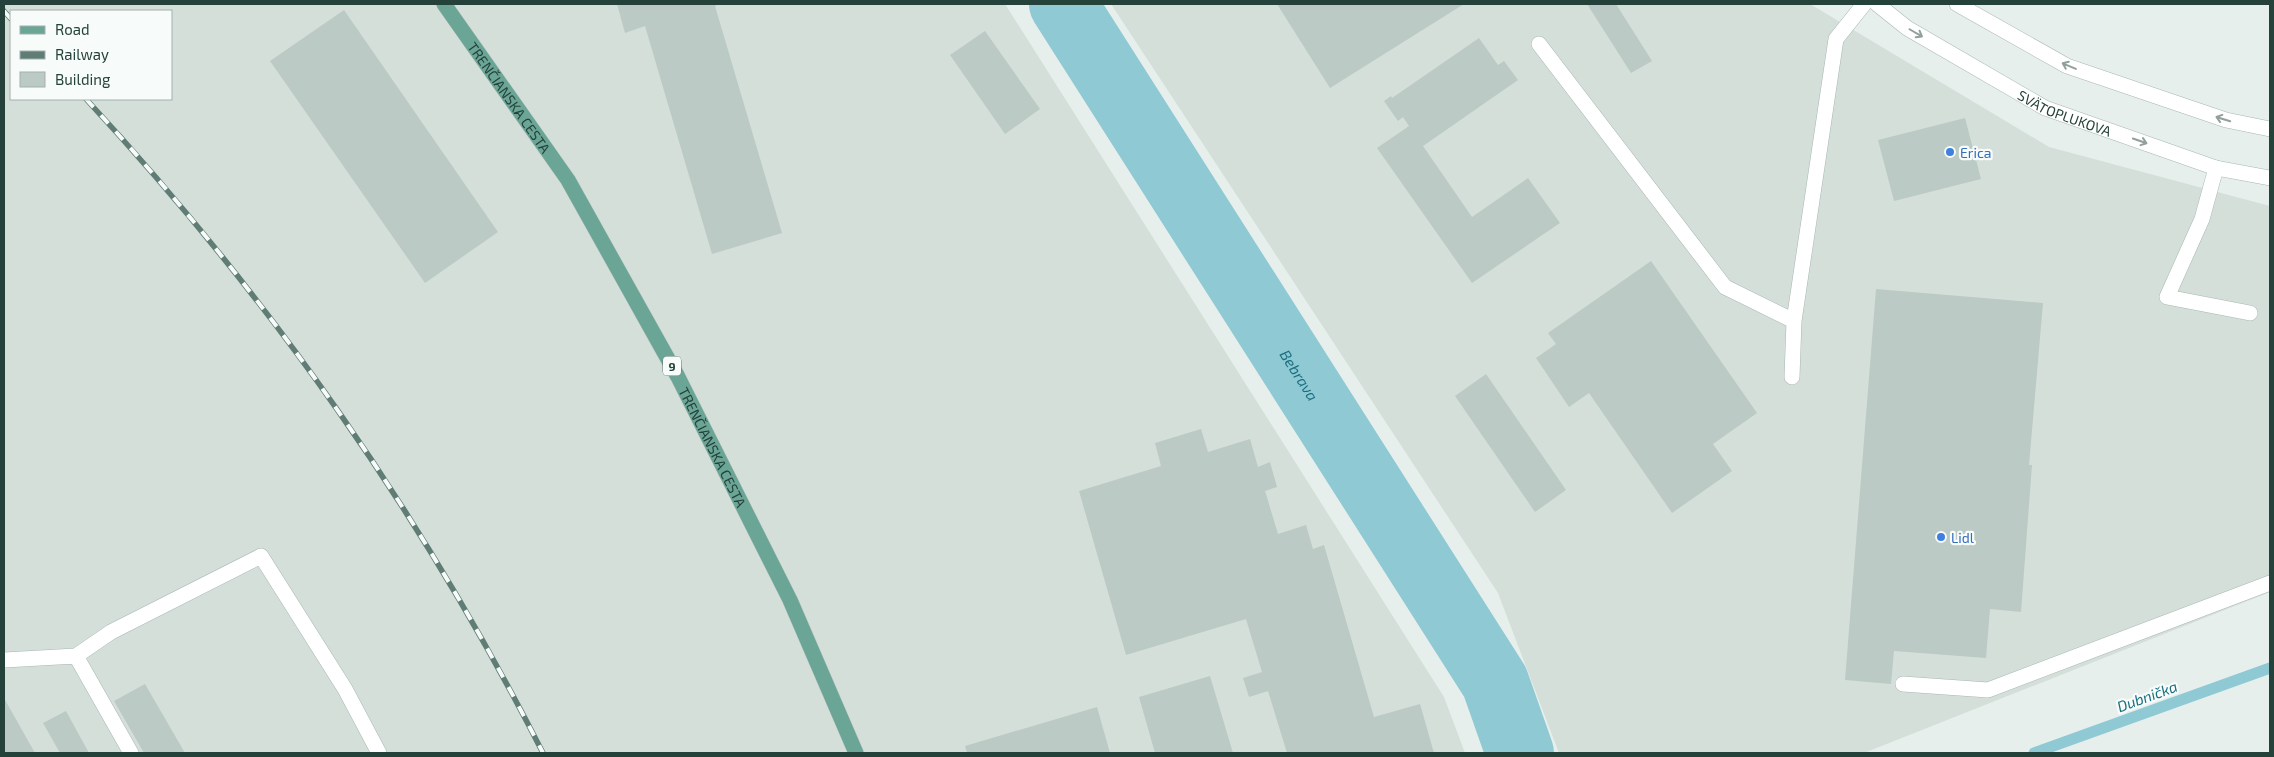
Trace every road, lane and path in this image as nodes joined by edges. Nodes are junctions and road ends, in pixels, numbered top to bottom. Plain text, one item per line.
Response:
1 (444, 4) edge
2 (1864, 4) edge
3 (1877, 4) edge
4 (1957, 4) edge
5 (1539, 44) dead end
6 (2270, 129) edge
7 (2216, 168) junction
8 (2270, 178) edge
9 (2250, 313) dead end
10 (1794, 321) junction
11 (1792, 377) dead end
12 (2270, 583) edge
13 (76, 656) junction
14 (4, 660) edge
15 (1903, 684) dead end
16 (130, 753) edge
17 (379, 753) edge
18 (856, 753) edge

1 - 18 main road, TRENČIANSKA CESTA / 9
2 - 10 street
3 -> 7 street, SVÄTOPLUKOVA
6 -> 4 street
5 - 10 street
7 - 8 street, SVÄTOPLUKOVA
7 - 9 street
10 - 11 street
12 - 15 street
13 - 14 street
13 - 16 street
13 - 17 street

